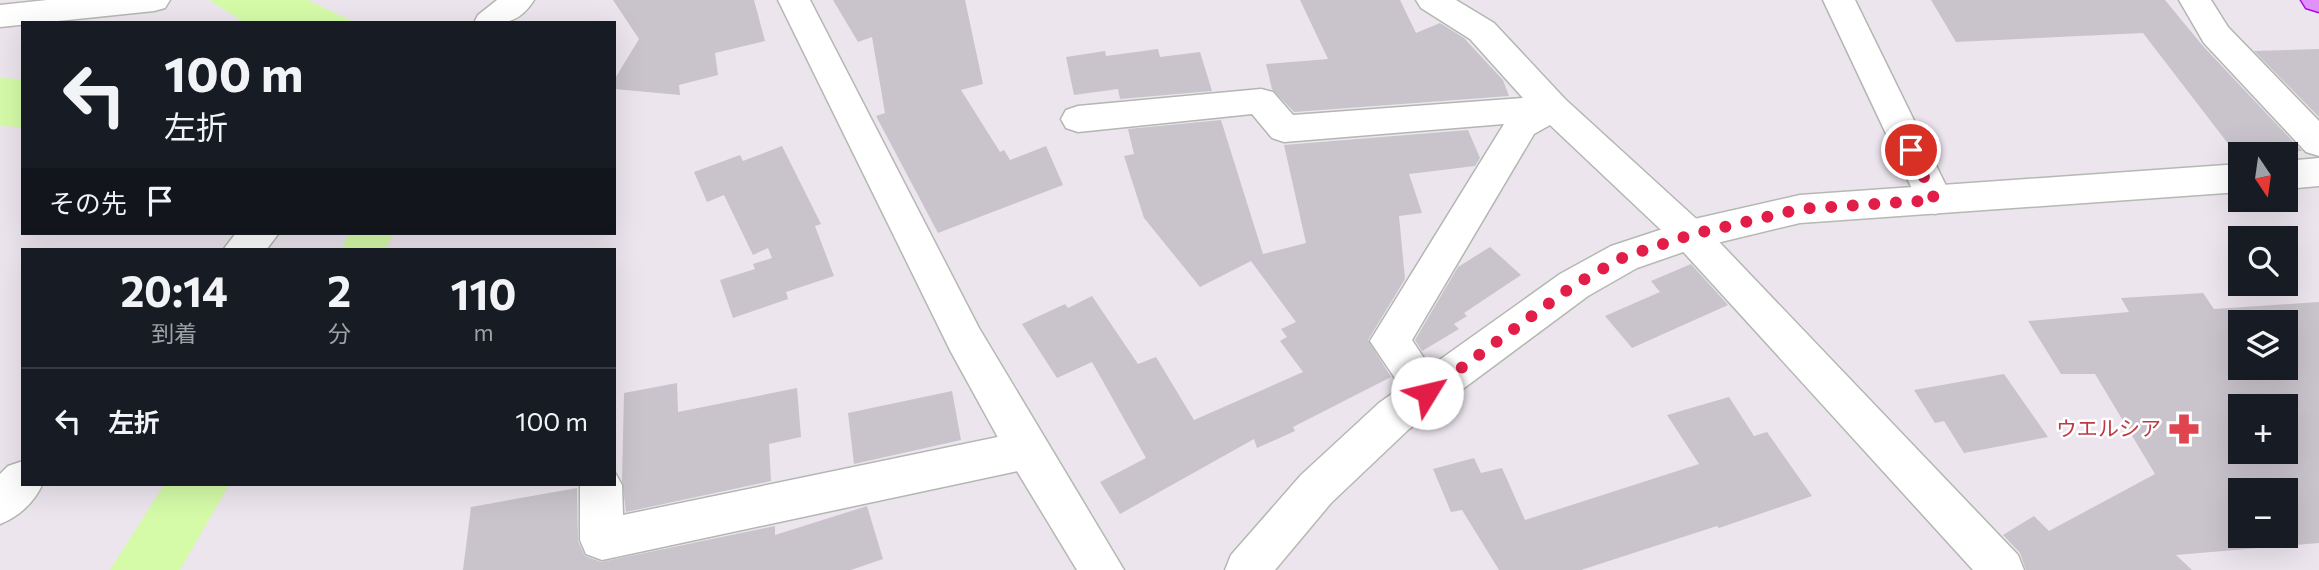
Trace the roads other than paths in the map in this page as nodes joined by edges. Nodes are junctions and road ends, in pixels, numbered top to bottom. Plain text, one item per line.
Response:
1 (154, 0) edge
2 (518, 0) edge
3 (794, 0) edge
4 (1432, 0) edge
5 (1839, 0) edge
6 (2195, 0) edge
7 (0, 16) edge
8 (493, 21) edge
9 (1553, 108) junction
10 (1078, 119) dead end
11 (2319, 142) edge
12 (2319, 172) edge
13 (2298, 174) edge
14 (2228, 179) edge
15 (1935, 200) junction
16 (258, 235) edge
17 (1690, 235) junction
18 (244, 248) edge
19 (1427, 393) junction
20 (1027, 450) junction
21 (21, 482) edge
22 (601, 486) edge
23 (0, 503) edge
24 (1102, 570) edge
25 (1247, 570) edge
26 (2002, 570) edge

1 - 7 street
2 - 8 street
3 - 20 street
4 - 9 street
5 - 15 street
6 - 11 street
9 - 10 street
9 - 17 street
9 - 19 street
12 - 13 street
14 - 15 street
15 - 17 street
16 - 18 street
17 - 19 street
17 - 26 street
19 - 25 street
20 - 22 street
20 - 24 street
21 - 23 street

